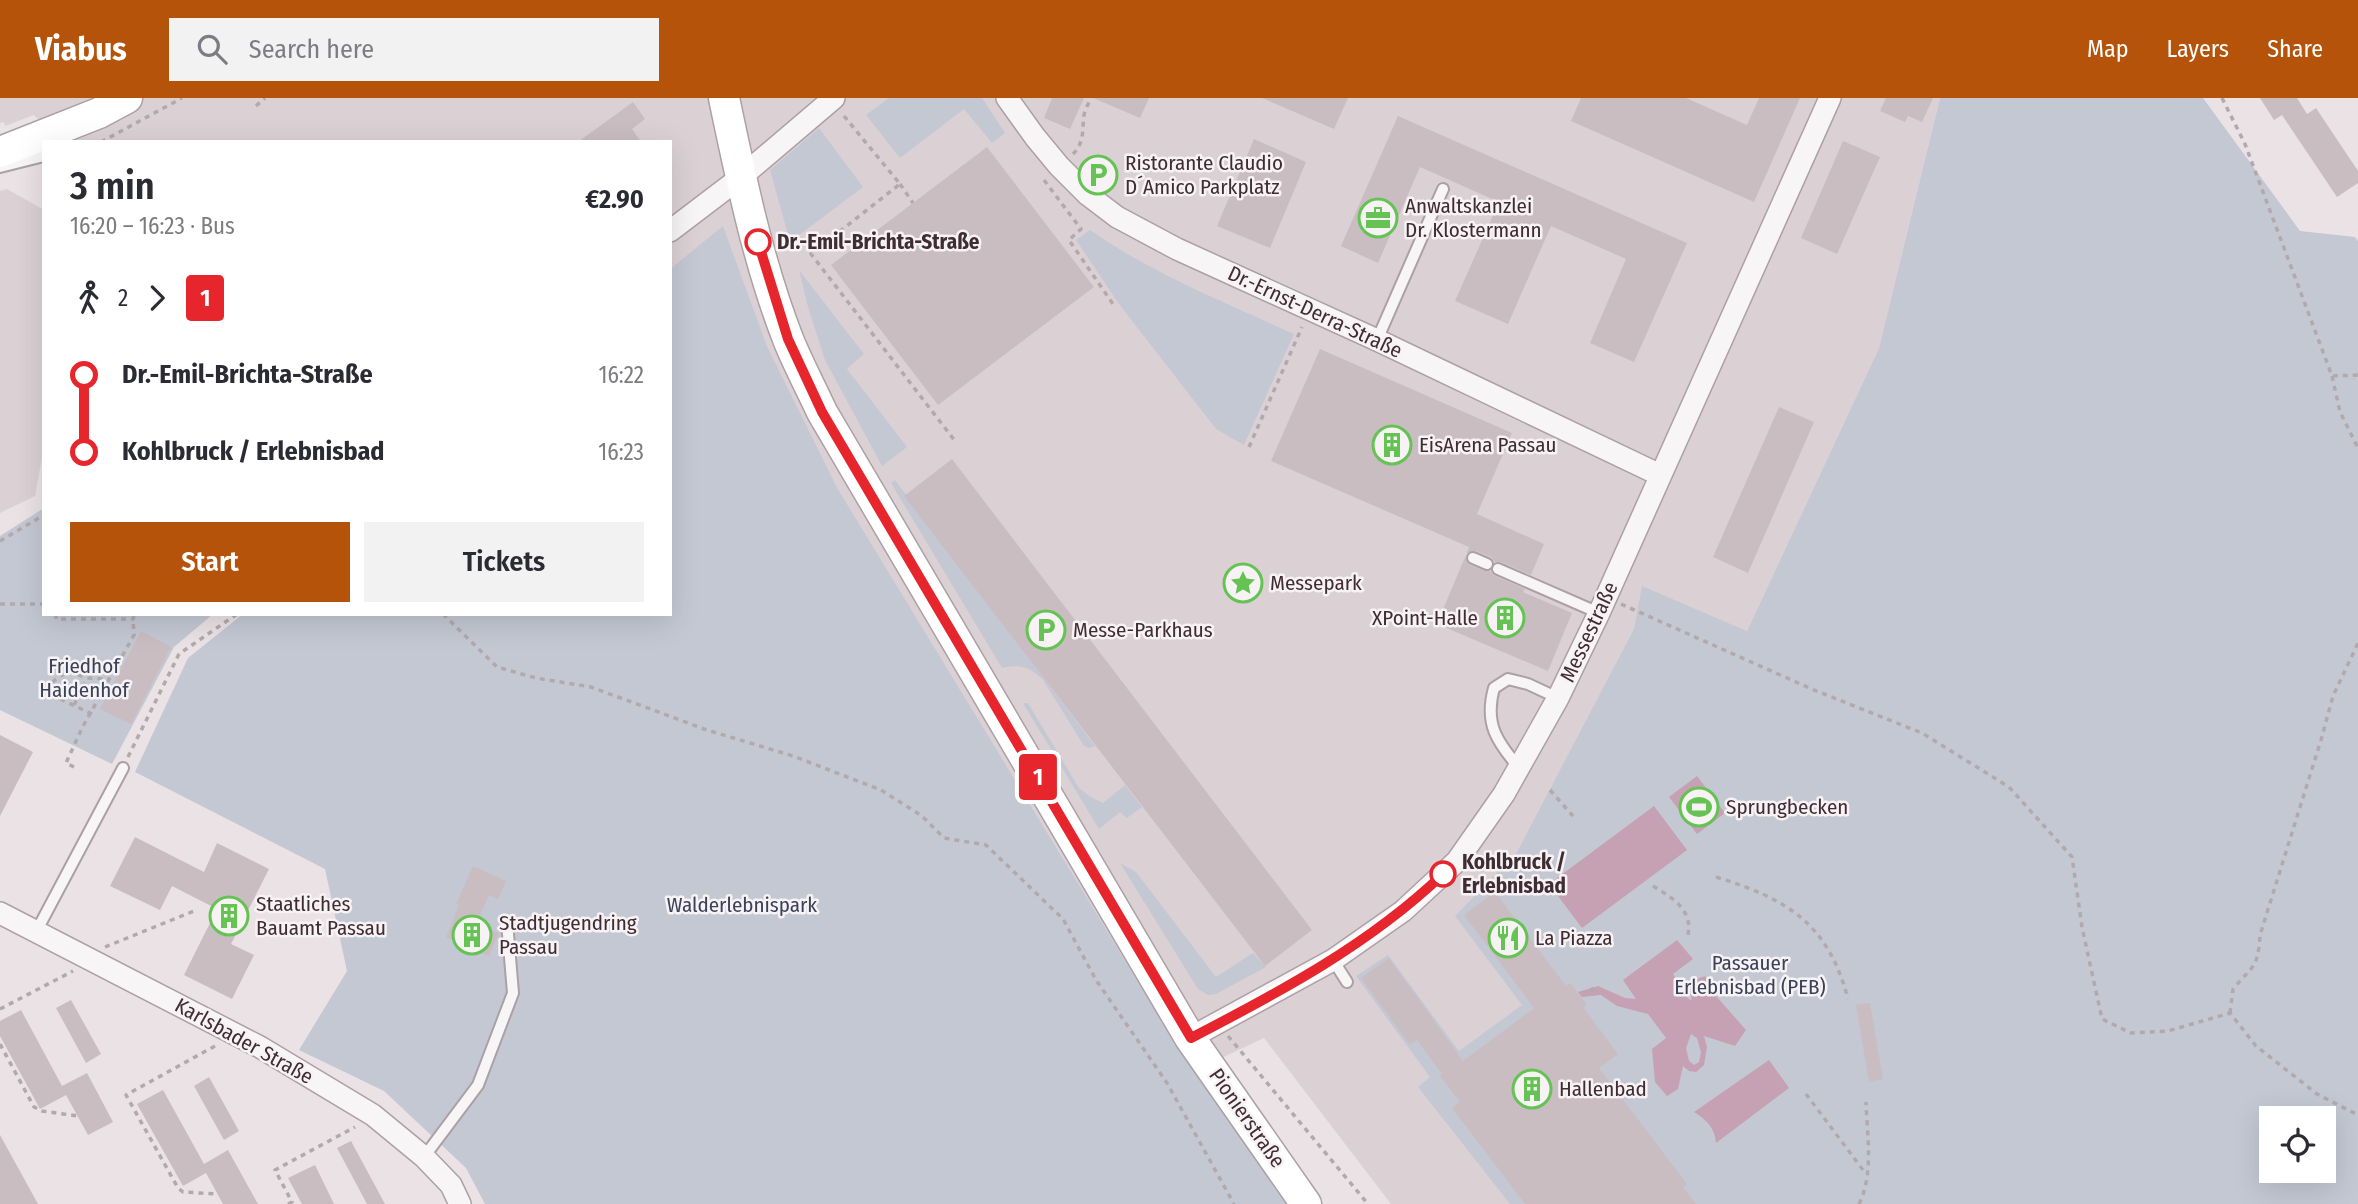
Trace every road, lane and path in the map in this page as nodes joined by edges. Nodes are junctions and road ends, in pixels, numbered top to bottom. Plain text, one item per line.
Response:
1 (127, 98) edge
2 (182, 98) edge
3 (265, 98) edge
4 (724, 98) edge
5 (1007, 98) edge
6 (1091, 98) edge
7 (1830, 98) edge
8 (2222, 98) edge
9 (833, 99) edge
10 (256, 106) dead end
11 (105, 140) edge
12 (1077, 149) dead end
13 (0, 152) edge
14 (42, 156) edge
15 (1059, 166) junction
16 (0, 167) edge
17 (741, 177) junction
18 (900, 184) junction
19 (1443, 188) dead end
20 (913, 203) dead end
21 (672, 229) edge
22 (1115, 307) dead end
23 (1310, 310) junction
24 (1377, 340) junction
25 (2358, 375) edge
26 (2332, 376) junction
27 (955, 441) dead end
28 (1249, 447) dead end
29 (2358, 448) edge
30 (1660, 475) junction
31 (42, 516) edge
32 (0, 541) edge
33 (1473, 558) dead end
34 (1487, 564) dead end
35 (1499, 569) dead end
36 (0, 604) edge
37 (42, 604) edge
38 (1602, 605) junction
39 (56, 616) edge
40 (134, 616) edge
41 (234, 616) edge
42 (445, 616) edge
43 (2358, 643) edge
44 (87, 678) junction
45 (110, 679) junction
46 (1558, 698) junction
47 (74, 705) junction
48 (92, 714) junction
49 (74, 767) dead end
50 (123, 768) joint
51 (1520, 769) junction
52 (1550, 790) dead end
53 (1573, 816) dead end
54 (1716, 877) dead end
55 (1653, 886) dead end
56 (194, 911) dead end
57 (0, 913) edge
58 (508, 922) dead end
59 (36, 932) junction
60 (1687, 939) dead end
61 (1333, 960) junction
62 (80, 962) junction
63 (1347, 982) dead end
64 (1591, 988) dead end
65 (1597, 995) dead end
66 (1848, 999) dead end
67 (0, 1009) edge
68 (2230, 1013) junction
69 (1218, 1024) junction
70 (1191, 1038) junction
71 (0, 1044) edge
72 (215, 1046) dead end
73 (1806, 1094) dead end
74 (1866, 1102) dead end
75 (2358, 1115) edge
76 (78, 1116) dead end
77 (362, 1124) dead end
78 (424, 1157) junction
79 (170, 1163) dead end
80 (165, 1166) junction
81 (1866, 1174) junction
82 (218, 1194) dead end
83 (299, 1199) dead end
84 (290, 1203) edge
85 (460, 1204) edge
86 (1234, 1204) edge
87 (1306, 1204) edge
88 (1368, 1204) edge
89 (1858, 1204) edge

1 - 13 main road
2 - 11 path
3 - 10 path
4 - 17 main road, Pionierstraße
5 - 15 street, Dr.-Ernst-Derra-Straße
6 - 12 path
7 - 30 street, Messestraße
8 - 26 path
9 - 17 street
9 - 18 path
14 - 16 lane
15 - 22 path
15 - 23 street, Dr.-Ernst-Derra-Straße
17 - 21 street
17 - 70 main road, Pionierstraße
18 - 20 path
18 - 27 path
19 - 24 lane
23 - 24 street, Dr.-Ernst-Derra-Straße
23 - 28 path
24 - 30 street, Dr.-Ernst-Derra-Straße
25 - 26 path
26 - 29 path
30 - 38 street, Messestraße
31 - 32 path
33 - 34 lane
35 - 38 lane
36 - 37 path
38 - 46 street, Messestraße
38 - 68 path
39 - 40 path
40 - 45 path
41 - 50 path
42 - 86 path
43 - 68 path
44 - 45 path
44 - 47 path
44 - 47 path
45 - 48 path
46 - 51 street, Messestraße
46 - 51 lane
47 - 48 path
48 - 49 path
50 - 59 lane
51 - 61 street, Messestraße
52 - 53 path
54 - 66 path
55 - 60 path
56 - 62 path
57 - 59 street, Karlsbader Straße
58 - 78 lane
59 - 62 street, Karlsbader Straße
61 - 63 lane
61 - 69 street, Messestraße
62 - 67 path
62 - 78 street, Karlsbader Straße
64 - 65 path
68 - 75 path
69 - 70 street, Messestraße
69 - 88 path
70 - 87 main road, Pionierstraße
71 - 76 path
72 - 80 path
73 - 81 path
74 - 81 path
77 - 84 path
78 - 85 street, Karlsbader Straße
79 - 80 path
80 - 82 path
81 - 89 path
83 - 84 path

